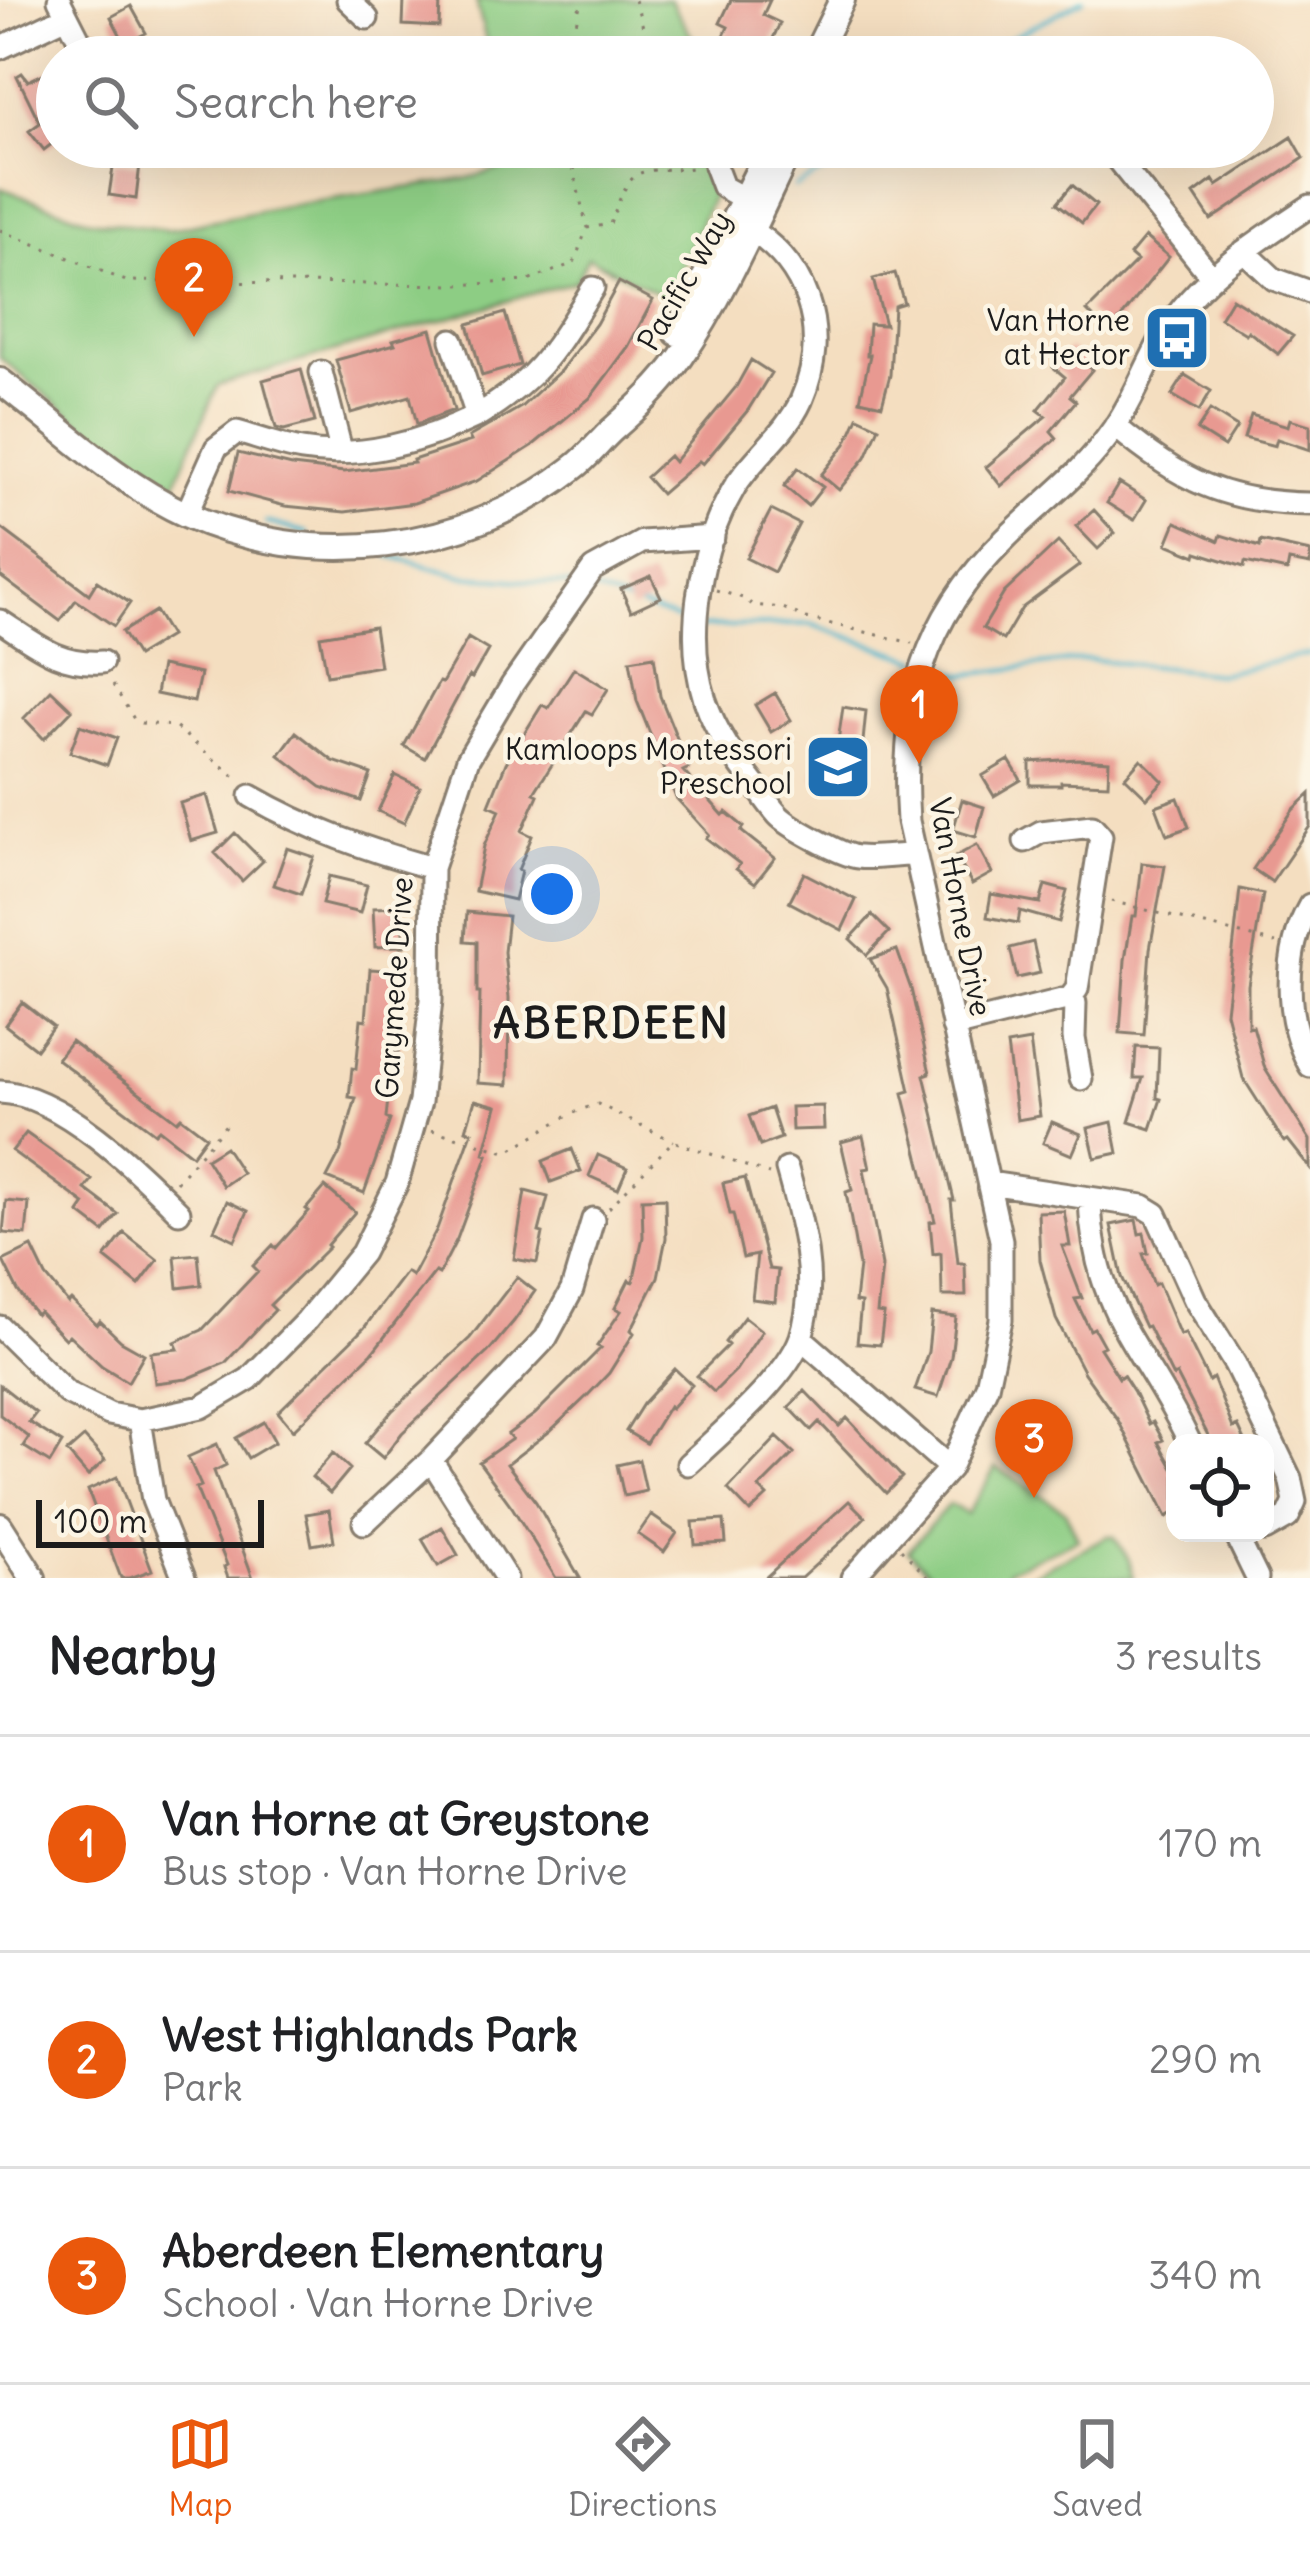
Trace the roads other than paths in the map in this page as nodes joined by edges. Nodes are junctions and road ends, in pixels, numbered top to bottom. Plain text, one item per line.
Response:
1 (348, 0) edge
2 (842, 0) edge
3 (856, 0) edge
4 (63, 8) edge
5 (367, 18) dead end
6 (77, 36) edge
7 (824, 36) edge
8 (841, 36) edge
9 (0, 48) edge
10 (720, 168) edge
11 (762, 168) edge
12 (776, 168) edge
13 (1124, 168) edge
14 (1310, 206) edge
15 (743, 216) junction
16 (1244, 251) junction
17 (1211, 276) junction
18 (592, 288) dead end
19 (1310, 292) edge
20 (452, 340) dead end
21 (321, 372) dead end
22 (0, 381) edge
23 (477, 416) junction
24 (1115, 426) junction
25 (341, 450) junction
26 (1310, 504) edge
27 (186, 514) junction
28 (712, 537) junction
29 (0, 621) edge
30 (102, 662) dead end
31 (249, 791) road end
32 (1025, 841) dead end
33 (913, 855) junction
34 (432, 868) junction
35 (1310, 904) edge
36 (1070, 998) junction
37 (953, 1027) junction
38 (1310, 1066) edge
39 (1081, 1079) dead end
40 (0, 1092) edge
41 (788, 1169) road end
42 (989, 1184) junction
43 (1090, 1201) junction
44 (171, 1204) road end
45 (593, 1219) road end
46 (0, 1327) edge
47 (800, 1338) junction
48 (140, 1420) junction
49 (1185, 1434) edge
50 (1269, 1434) edge
51 (1274, 1445) edge
52 (431, 1460) junction
53 (688, 1464) dead end
54 (950, 1468) junction
55 (364, 1523) dead end
56 (1274, 1524) edge
57 (0, 1526) edge
58 (1251, 1542) edge
59 (33, 1578) edge
60 (184, 1578) edge
61 (506, 1578) edge
62 (852, 1578) edge
63 (1257, 1578) edge

1 - 5 street
2 - 7 main road
3 - 8 main road
4 - 6 street
4 - 9 street
10 - 15 street
11 - 15 main road, Pacific Way
12 - 15 main road, Pacific Way
13 - 17 street
14 - 16 street, Van Horne Drive
15 - 27 main road, Pacific Way
15 - 28 street
16 - 17 street, Van Horne Drive
16 - 19 street
17 - 24 street, Van Horne Drive
18 - 23 street
20 - 23 street
21 - 25 street
22 - 27 main road, Pacific Way
23 - 25 street
24 - 26 street
24 - 33 street, Van Horne Drive
25 - 27 street
28 - 33 street
28 - 34 street, Garymede Drive
29 - 30 street
31 - 34 street
32 - 36 street
33 - 37 street, Van Horne Drive
34 - 48 street, Garymede Drive
35 - 38 street
36 - 37 street
36 - 39 street
37 - 42 street, Van Horne Drive
40 - 44 street
41 - 47 street
42 - 43 street
42 - 54 street, Van Horne Drive
43 - 49 street
43 - 50 street
45 - 52 street
46 - 48 street
47 - 53 street
47 - 54 street
48 - 60 street
51 - 56 street
52 - 55 street
52 - 61 street
54 - 62 street, Van Horne Drive
57 - 59 main road
58 - 63 street

